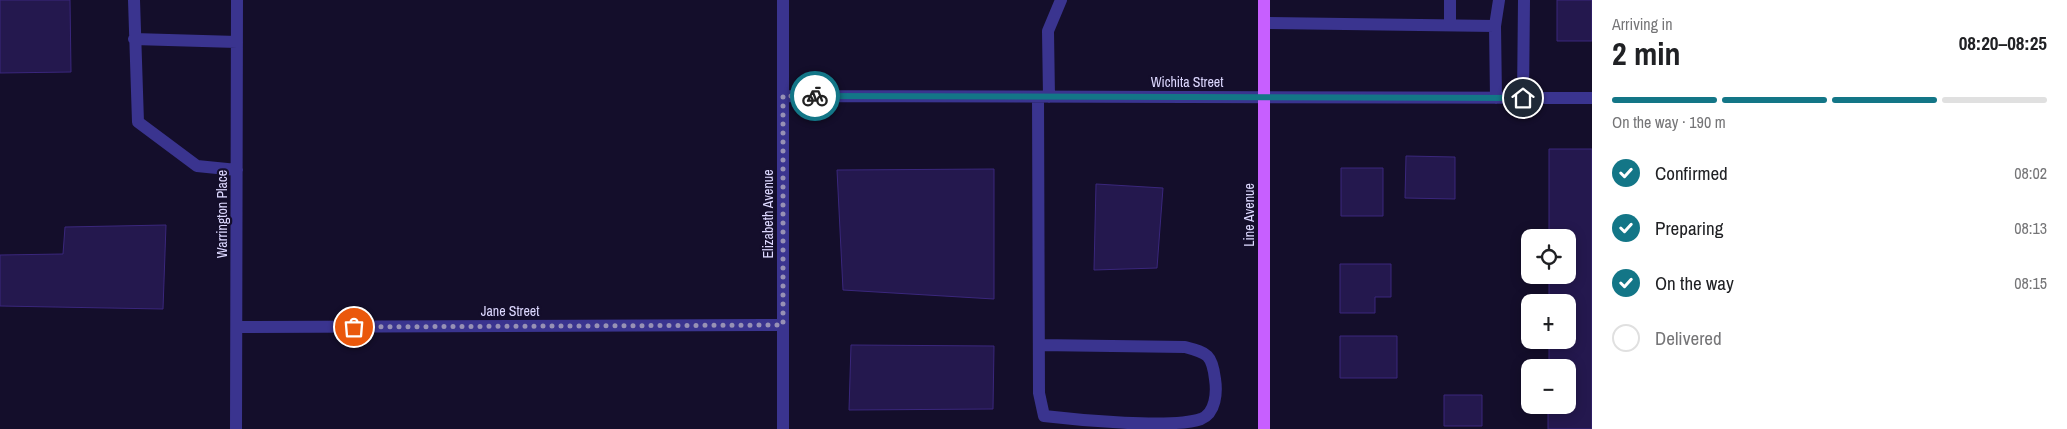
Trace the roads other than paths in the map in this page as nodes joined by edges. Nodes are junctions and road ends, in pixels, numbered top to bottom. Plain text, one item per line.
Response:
1 (134, 0) edge
2 (237, 0) edge
3 (783, 0) edge
4 (1061, 0) edge
5 (1264, 0) edge
6 (1450, 0) edge
7 (1499, 0) edge
8 (1524, 0) edge
9 (1264, 23) junction
10 (1450, 25) junction
11 (1495, 26) junction
12 (134, 39) junction
13 (237, 42) junction
14 (783, 96) junction
15 (1043, 97) junction
16 (1264, 97) junction
17 (1496, 98) junction
18 (1523, 98) junction
19 (1592, 98) edge
20 (237, 170) junction
21 (783, 325) junction
22 (237, 327) junction
23 (1038, 345) junction
24 (236, 429) edge
25 (783, 429) edge
26 (1264, 429) edge

1 - 12 street
2 - 13 street, Warrington Place
3 - 14 street, Elizabeth Avenue
4 - 15 street
5 - 9 main road, Line Avenue
6 - 10 street
7 - 11 street
8 - 18 street
9 - 10 street
9 - 16 main road, Line Avenue
10 - 11 street
11 - 17 street
12 - 13 street
12 - 20 street
13 - 20 street, Warrington Place
14 - 15 street, Wichita Street
14 - 21 street, Elizabeth Avenue
15 - 16 street, Wichita Street
15 - 23 street
16 - 17 street, Wichita Street
16 - 26 main road, Line Avenue
17 - 18 street, Wichita Street
18 - 19 street, Wichita Street
20 - 22 street, Warrington Place
21 - 22 street, Jane Street
21 - 25 street, Elizabeth Avenue
22 - 24 street, Warrington Place
23 - 23 street

